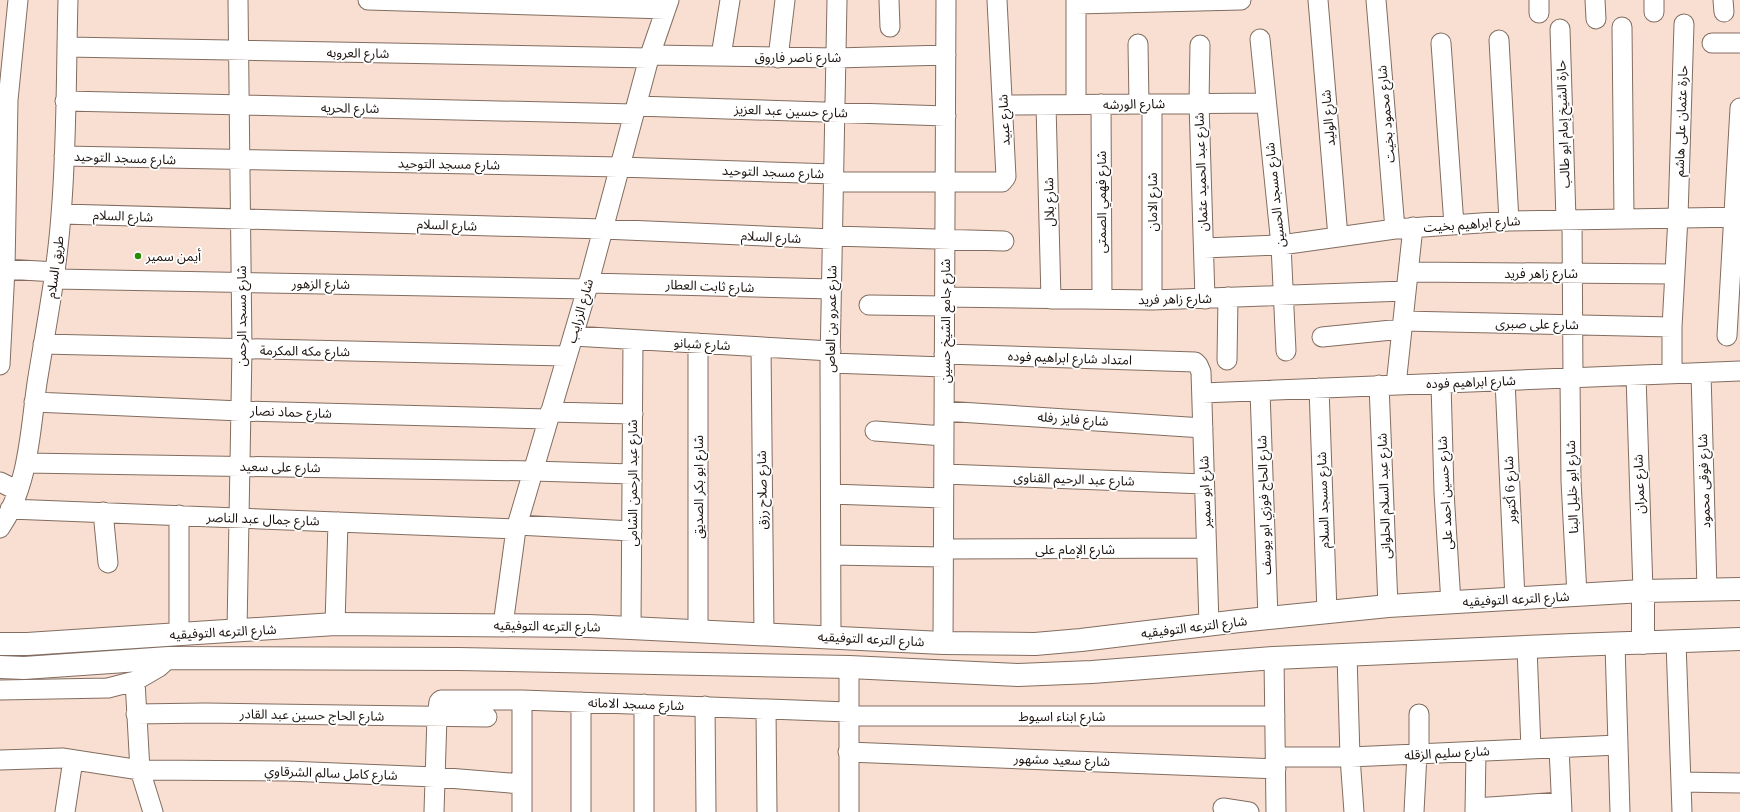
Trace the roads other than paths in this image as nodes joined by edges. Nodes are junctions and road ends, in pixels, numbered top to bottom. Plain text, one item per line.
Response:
1 (18, 0) edge
2 (68, 0) edge
3 (238, 0) edge
4 (368, 0) edge
5 (730, 0) edge
6 (785, 0) edge
7 (836, 0) edge
8 (889, 0) edge
9 (946, 0) edge
10 (997, 0) edge
11 (1182, 0) edge
12 (1236, 0) edge
13 (1241, 0) edge
14 (1318, 0) edge
15 (1376, 0) edge
16 (1595, 0) edge
17 (1121, 1) edge
18 (1076, 2) edge
19 (668, 4) edge
20 (1596, 20) dead end
21 (1684, 24) dead end
22 (890, 27) dead end
23 (1622, 27) dead end
24 (8, 28) edge
25 (1560, 29) dead end
26 (1260, 39) dead end
27 (1499, 40) dead end
28 (1441, 43) dead end
29 (1712, 43) dead end
30 (1740, 43) edge
31 (1138, 44) dead end
32 (1200, 45) dead end
33 (67, 46) junction
34 (239, 50) junction
35 (946, 55) junction
36 (721, 56) junction
37 (650, 57) junction
38 (778, 58) junction
39 (836, 58) junction
40 (66, 101) junction
41 (1266, 102) junction
42 (1199, 103) junction
43 (1076, 104) junction
44 (1101, 104) junction
45 (1145, 104) junction
46 (240, 105) junction
47 (1003, 105) junction
48 (1046, 105) junction
49 (1740, 108) edge
50 (635, 110) junction
51 (835, 112) junction
52 (946, 116) junction
53 (64, 156) junction
54 (240, 161) junction
55 (619, 167) junction
56 (834, 178) junction
57 (945, 182) junction
58 (62, 214) junction
59 (1678, 217) junction
60 (1737, 217) edge
61 (1624, 218) junction
62 (241, 219) junction
63 (1569, 219) junction
64 (1509, 220) junction
65 (1454, 225) junction
66 (1404, 228) junction
67 (603, 229) junction
68 (833, 237) junction
69 (1338, 237) junction
70 (945, 239) junction
71 (1004, 241) dead end
72 (1281, 245) junction
73 (1204, 248) junction
74 (3, 269) edge
75 (1408, 272) junction
76 (1572, 273) junction
77 (1674, 274) junction
78 (55, 276) junction
79 (241, 282) junction
80 (588, 286) junction
81 (832, 289) junction
82 (1406, 291) junction
83 (1284, 296) junction
84 (1228, 297) junction
85 (1051, 299) junction
86 (1102, 299) junction
87 (1205, 299) junction
88 (1152, 300) junction
89 (945, 301) junction
90 (869, 305) dead end
91 (1402, 325) junction
92 (1573, 325) junction
93 (1672, 327) junction
94 (572, 336) junction
95 (1727, 336) dead end
96 (1322, 337) dead end
97 (633, 340) junction
98 (698, 343) junction
99 (43, 344) junction
100 (761, 347) junction
101 (242, 349) junction
102 (1286, 351) dead end
103 (566, 356) junction
104 (830, 357) junction
105 (944, 360) junction
106 (1228, 360) dead end
107 (1195, 362) joint
108 (0, 365) edge
109 (1740, 371) edge
110 (1701, 373) junction
111 (1672, 374) junction
112 (1636, 376) junction
113 (1572, 379) junction
114 (1505, 381) junction
115 (1440, 383) junction
116 (1388, 385) junction
117 (1319, 388) junction
118 (1260, 391) junction
119 (1202, 393) junction
120 (34, 402) junction
121 (241, 411) junction
122 (944, 411) junction
123 (633, 414) junction
124 (549, 416) junction
125 (1202, 428) junction
126 (875, 431) dead end
127 (944, 436) junction
128 (26, 463) junction
129 (240, 466) junction
130 (533, 471) junction
131 (632, 474) junction
132 (944, 474) junction
133 (0, 482) edge
134 (1204, 484) junction
135 (18, 491) junction
136 (830, 494) junction
137 (944, 498) junction
138 (10, 509) junction
139 (102, 512) junction
140 (179, 516) junction
141 (240, 518) junction
142 (338, 522) junction
143 (517, 527) junction
144 (0, 528) edge
145 (632, 530) junction
146 (1206, 548) junction
147 (943, 553) junction
148 (830, 555) junction
149 (108, 563) dead end
150 (1708, 589) junction
151 (1740, 589) edge
152 (1643, 591) junction
153 (1577, 595) junction
154 (1515, 599) junction
155 (1451, 603) junction
156 (1388, 606) junction
157 (1327, 612) junction
158 (1268, 618) junction
159 (335, 624) junction
160 (1209, 624) junction
161 (503, 625) junction
162 (631, 627) junction
163 (237, 631) junction
164 (698, 631) junction
165 (179, 634) junction
166 (764, 634) junction
167 (831, 637) junction
168 (1740, 639) edge
169 (1676, 642) junction
170 (944, 643) junction
171 (1643, 643) junction
172 (0, 644) edge
173 (1615, 644) junction
174 (1527, 648) junction
175 (1347, 655) junction
176 (169, 658) junction
177 (1274, 658) junction
178 (0, 667) edge
179 (849, 667) junction
180 (135, 681) junction
181 (0, 690) edge
182 (522, 700) junction
183 (581, 702) junction
184 (644, 704) junction
185 (705, 706) junction
186 (766, 709) junction
187 (136, 714) junction
188 (848, 714) junction
189 (1419, 714) dead end
190 (437, 716) junction
191 (487, 716) dead end
192 (1275, 716) junction
193 (1618, 745) junction
194 (1559, 748) junction
195 (1532, 749) junction
196 (848, 752) junction
197 (1476, 752) junction
198 (1418, 754) junction
199 (1350, 757) junction
200 (0, 760) edge
201 (73, 760) junction
202 (1276, 763) junction
203 (140, 770) junction
204 (435, 777) junction
205 (1681, 782) junction
206 (1740, 783) edge
207 (522, 784) junction
208 (1562, 807) edge
209 (1223, 808) dead end
210 (1475, 810) edge
211 (65, 812) edge
212 (153, 812) edge
213 (434, 812) edge
214 (522, 812) edge
215 (581, 812) edge
216 (644, 812) edge
217 (706, 812) edge
218 (767, 812) edge
219 (849, 812) edge
220 (1249, 812) edge
221 (1276, 812) edge
222 (1354, 812) edge
223 (1414, 812) edge
224 (1620, 812) edge
225 (1682, 812) edge

1 - 24 street
2 - 33 street, طريق السلام
3 - 34 street, شارع مسجد الرحمن
4 - 19 street
5 - 36 street
6 - 38 street
7 - 39 street, شارع عمرو بن العاص
8 - 22 street
9 - 35 street, شارع جامع الشيخ حسين
10 - 47 street, شارع عبيد
11 - 12 street
11 - 17 street
12 - 13 street
14 - 69 street, شارع الوليد
15 - 66 street, شارع محمود بخيت
16 - 20 street
17 - 18 street
18 - 43 street
19 - 37 street, شارع الزرايب
21 - 59 street, حارة عثمان على هاشم
23 - 61 street
24 - 74 street
25 - 63 street, حارة الشيخ إمام ابو طالب
26 - 41 street, شارع مسجد الحسين
27 - 64 street
28 - 65 street
29 - 30 street
31 - 45 street, شارع الامان
32 - 42 street, شارع عبد الحميد عثمان
33 - 34 street, شارع العروبه
33 - 40 street, طريق السلام
34 - 37 street, شارع العروبه
34 - 46 street, شارع مسجد الرحمن
35 - 39 street, شارع ناصر فاروق
35 - 52 street, شارع جامع الشيخ حسين
36 - 37 street, شارع ناصر فاروق
36 - 38 street, شارع ناصر فاروق
37 - 50 street, شارع الزرايب
38 - 39 street, شارع ناصر فاروق
39 - 51 street, شارع عمرو بن العاص
40 - 46 street, شارع الحريه
40 - 53 street, طريق السلام
41 - 42 street, شارع الورشه
41 - 72 street, شارع مسجد الحسين
42 - 45 street, شارع الورشه
42 - 73 street, شارع عبد الحميد عثمان
43 - 44 street, شارع الورشه
43 - 48 street, شارع الورشه
44 - 45 street, شارع الورشه
44 - 86 street, شارع فهمي الصمتى
45 - 88 street, شارع الامان
46 - 50 street, شارع الحريه
46 - 54 street, شارع مسجد الرحمن
47 - 48 street, شارع الورشه
47 - 57 street, شارع عبيد
48 - 85 street, شارع بلال
49 - 60 street
50 - 51 street, شارع حسين عبد العزيز
50 - 55 street, شارع الزرايب
51 - 52 street, شارع حسين عبد العزيز
51 - 56 street, شارع عمرو بن العاص
52 - 57 street, شارع جامع الشيخ حسين
53 - 54 street, شارع مسجد التوحيد
53 - 58 street, طريق السلام
54 - 55 street, شارع مسجد التوحيد
54 - 62 street, شارع مسجد الرحمن
55 - 56 street, شارع مسجد التوحيد
55 - 67 street, شارع الزرايب
56 - 57 street, شارع مسجد التوحيد
56 - 68 street, شارع عمرو بن العاص
57 - 70 street, شارع جامع الشيخ حسين
58 - 62 street, شارع السلام
58 - 78 street, طريق السلام
59 - 60 street, شارع ابراهيم بخيت
59 - 61 street, شارع ابراهيم بخيت
59 - 77 street, حارة عثمان على هاشم
60 - 95 street
61 - 63 street, شارع ابراهيم بخيت
62 - 67 street, شارع السلام
62 - 79 street, شارع مسجد الرحمن
63 - 64 street, شارع ابراهيم بخيت
63 - 76 street, شارع ابو خليل البنا
64 - 65 street, شارع ابراهيم بخيت
65 - 66 street, شارع ابراهيم بخيت
66 - 69 street, شارع ابراهيم بخيت
66 - 75 street, شارع عبد السلام الحلوانى
67 - 68 street, شارع السلام
67 - 80 street, شارع الزرايب
68 - 70 street
68 - 81 street, شارع عمرو بن العاص
69 - 72 street, شارع ابراهيم بخيت
70 - 71 street
70 - 89 street, شارع جامع الشيخ حسين
72 - 73 street, شارع ابراهيم بخيت
72 - 83 street, شارع مسجد الحسين
73 - 87 street, شارع عبد الحميد عثمان
74 - 78 street, شارع الزهور
74 - 108 street
75 - 76 street, شارع زاهر فريد
75 - 82 street, شارع عبد السلام الحلوانى
76 - 77 street, شارع زاهر فريد
76 - 92 street, شارع ابو خليل البنا
77 - 93 street, حارة عثمان على هاشم
78 - 79 street, شارع الزهور
78 - 99 street, طريق السلام
79 - 80 street, شارع الزهور
79 - 101 street, شارع مسجد الرحمن
80 - 81 street, شارع ثابت العطار
80 - 94 street, شارع الزرايب
81 - 104 street, شارع عمرو بن العاص
82 - 83 street, شارع زاهر فريد
82 - 91 street, شارع عبد السلام الحلوانى
83 - 84 street, شارع زاهر فريد
83 - 102 street, شارع مسجد الحسين
84 - 87 street, شارع زاهر فريد
84 - 106 street
85 - 86 street, شارع زاهر فريد
85 - 89 street, شارع زاهر فريد
86 - 88 street, شارع زاهر فريد
87 - 88 street, شارع زاهر فريد
89 - 90 street, شارع زاهر فريد
89 - 105 street, شارع جامع الشيخ حسين
91 - 92 street, شارع على صبرى
91 - 96 street, شارع على صبرى
91 - 116 street, شارع عبد السلام الحلوانى
92 - 93 street, شارع على صبرى
92 - 113 street, شارع ابو خليل البنا
93 - 111 street, حارة عثمان على هاشم
94 - 97 street, شارع شبانو
94 - 103 street, شارع الزرايب
97 - 98 street, شارع شبانو
97 - 123 street, شارع عبد الرحمن الشامى
98 - 100 street, شارع شبانو
98 - 164 street, شارع ابو بكر الصديق
99 - 101 street, شارع مكه المكرمة
99 - 120 street, طريق السلام
100 - 104 street, شارع شبانو
100 - 166 street, شارع صلاح رزق
101 - 103 street, شارع مكه المكرمة
101 - 121 street, شارع مسجد الرحمن
103 - 124 street, شارع الزرايب
104 - 105 street, امتداد شارع ابراهيم فوده
104 - 136 street, شارع عمرو بن العاص
105 - 107 street, امتداد شارع ابراهيم فوده
105 - 122 street, شارع جامع الشيخ حسين
107 - 119 street, شارع ابو سمير
109 - 110 street, شارع ابراهيم فوده
110 - 111 street, شارع ابراهيم فوده
110 - 150 street, شارع فوقى محمود
111 - 112 street, شارع ابراهيم فوده
112 - 113 street, شارع ابراهيم فوده
112 - 152 street, شارع عمران
113 - 114 street, شارع ابراهيم فوده
113 - 153 street, شارع ابو خليل البنا
114 - 115 street, شارع ابراهيم فوده
114 - 154 street, شارع 6 أكتوبر
115 - 116 street, شارع ابراهيم فوده
115 - 155 street, شارع حسين احمد على
116 - 117 street, شارع ابراهيم فوده
116 - 156 street, شارع عبد السلام الحلوانى
117 - 118 street, شارع ابراهيم فوده
117 - 157 street, شارع مسجد السلام
118 - 119 street, شارع ابراهيم فوده
118 - 158 street, شارع الحاج فوزي ابو يوسف
119 - 125 street, شارع ابو سمير
120 - 121 street, شارع حماد نصار
120 - 128 street, طريق السلام
121 - 124 street, شارع حماد نصار
121 - 129 street, شارع مسجد الرحمن
122 - 125 street, شارع فايز رفله
122 - 127 street, شارع جامع الشيخ حسين
123 - 124 street, شارع حماد نصار
123 - 131 street, شارع عبد الرحمن الشامى
124 - 130 street, شارع الزرايب
125 - 134 street, شارع ابو سمير
126 - 127 street
127 - 132 street, شارع جامع الشيخ حسين
128 - 129 street, شارع على سعيد
128 - 135 street, طريق السلام
129 - 130 street, شارع على سعيد
129 - 141 street, شارع مسجد الرحمن
130 - 131 street, شارع على سعيد
130 - 143 street, شارع الزرايب
131 - 145 street, شارع عبد الرحمن الشامى
132 - 134 street, شارع عبد الرحيم القناوى
132 - 137 street, شارع جامع الشيخ حسين
133 - 135 street
134 - 146 street, شارع ابو سمير
135 - 138 street, طريق السلام
136 - 137 street
136 - 148 street, شارع عمرو بن العاص
137 - 147 street, شارع جامع الشيخ حسين
138 - 139 street, شارع جمال عبد الناصر
138 - 144 street, طريق السلام
139 - 140 street, شارع جمال عبد الناصر
139 - 149 street
140 - 141 street, شارع جمال عبد الناصر
140 - 165 street
141 - 142 street, شارع جمال عبد الناصر
141 - 163 street, شارع مسجد الرحمن
142 - 143 street, شارع جمال عبد الناصر
142 - 159 street
143 - 145 street, شارع جمال عبد الناصر
143 - 161 street, شارع الزرايب
145 - 162 street, شارع عبد الرحمن الشامى
146 - 147 street, شارع الإمام على
146 - 160 street, شارع ابو سمير
147 - 148 street, شارع الإمام على
147 - 170 street, شارع جامع الشيخ حسين
148 - 167 street, شارع عمرو بن العاص
150 - 151 main road, شارع الترعه التوفيقيه
150 - 152 main road, شارع الترعه التوفيقيه
152 - 153 main road, شارع الترعه التوفيقيه
152 - 171 main road
153 - 154 main road, شارع الترعه التوفيقيه
154 - 155 main road, شارع الترعه التوفيقيه
155 - 156 main road, شارع الترعه التوفيقيه
156 - 157 main road, شارع الترعه التوفيقيه
157 - 158 main road, شارع الترعه التوفيقيه
158 - 160 main road, شارع الترعه التوفيقيه
159 - 161 main road, شارع الترعه التوفيقيه
159 - 163 main road, شارع الترعه التوفيقيه
160 - 170 main road, شارع الترعه التوفيقيه
161 - 162 main road, شارع الترعه التوفيقيه
162 - 164 main road, شارع الترعه التوفيقيه
163 - 165 main road, شارع الترعه التوفيقيه
164 - 166 main road, شارع الترعه التوفيقيه
165 - 172 main road, شارع الترعه التوفيقيه
166 - 167 main road, شارع الترعه التوفيقيه
167 - 170 main road, شارع الترعه التوفيقيه
168 - 169 main road, شارع الترعه التوفيقيه
169 - 171 main road, شارع الترعه التوفيقيه
169 - 205 street
171 - 173 main road, شارع الترعه التوفيقيه
173 - 174 main road, شارع الترعه التوفيقيه
173 - 193 street
174 - 175 main road, شارع الترعه التوفيقيه
174 - 195 street
175 - 177 main road, شارع الترعه التوفيقيه
175 - 199 street
176 - 178 main road, شارع الترعه التوفيقيه
176 - 179 main road, شارع الترعه التوفيقيه
176 - 180 street
177 - 179 main road, شارع الترعه التوفيقيه
177 - 192 street
179 - 188 street
180 - 181 street
180 - 187 street
182 - 183 street, شارع مسجد الامانه
182 - 190 street, شارع مسجد الامانه
182 - 207 street
183 - 184 street, شارع مسجد الامانه
183 - 215 street
184 - 185 street, شارع مسجد الامانه
184 - 216 street
185 - 186 street, شارع مسجد الامانه
185 - 217 street
186 - 188 street, شارع مسجد الامانه
186 - 218 street
187 - 190 street, شارع الحاج حسين عبد القادر
187 - 203 street
188 - 192 street, شارع ابناء اسيوط
188 - 196 street
189 - 198 street
190 - 191 street, شارع الحاج حسين عبد القادر
190 - 204 street
192 - 202 street
193 - 194 street, شارع سليم الزقله
193 - 224 street
194 - 195 street, شارع سليم الزقله
194 - 208 street
195 - 197 street, شارع سليم الزقله
196 - 202 street, شارع سعيد مشهور
196 - 219 street
197 - 198 street, شارع سليم الزقله
197 - 210 street
198 - 199 street, شارع سليم الزقله
198 - 223 street
199 - 202 street, شارع سليم الزقله
199 - 222 street
200 - 201 street, شارع كامل سالم الشرقاوي
201 - 203 street, شارع كامل سالم الشرقاوي
201 - 211 street
202 - 221 street
203 - 204 street, شارع كامل سالم الشرقاوي
203 - 212 street
204 - 207 street, شارع كامل سالم الشرقاوي
204 - 213 street
205 - 206 street
205 - 225 street
207 - 214 street
208 - 210 street
209 - 220 street

